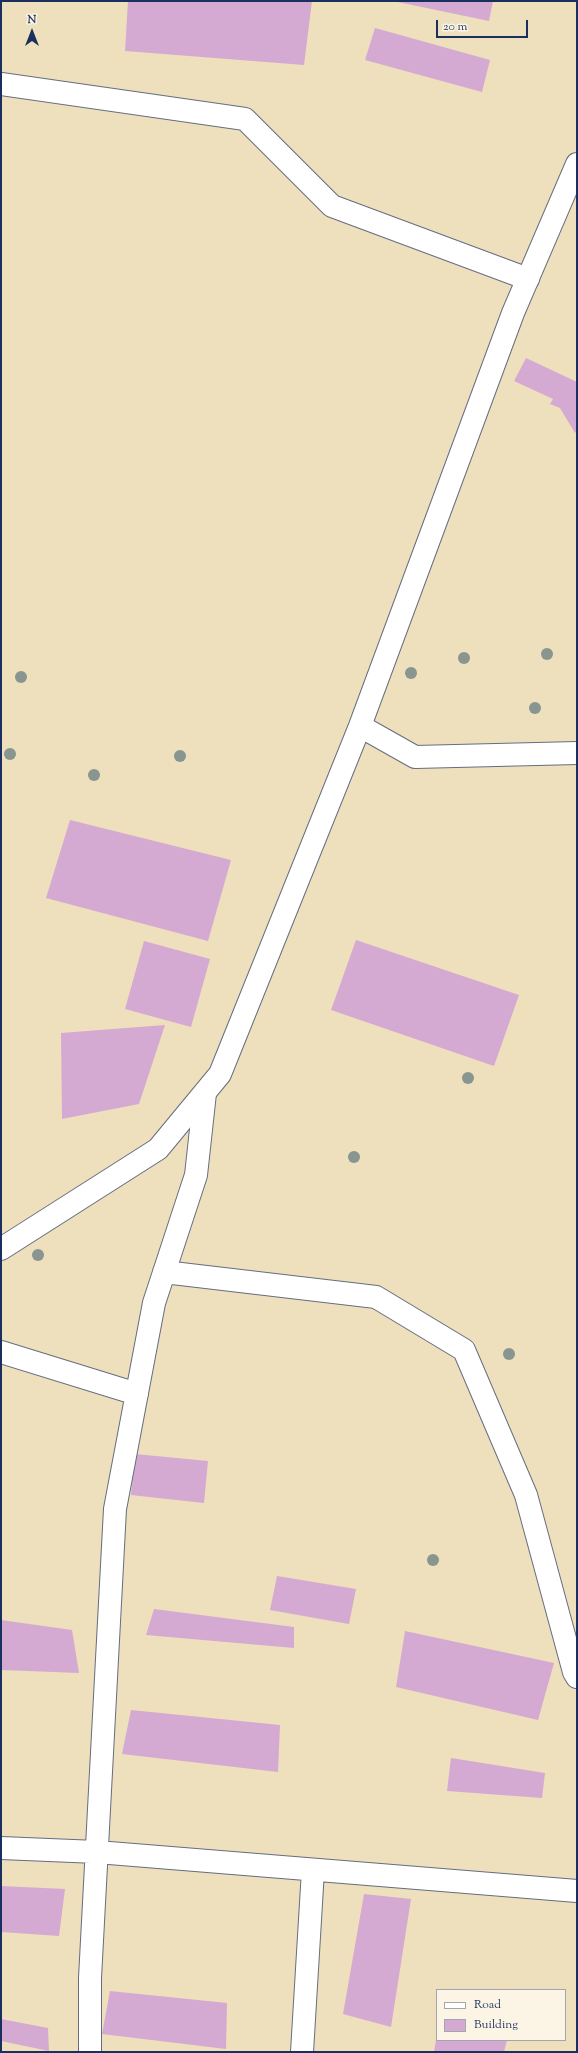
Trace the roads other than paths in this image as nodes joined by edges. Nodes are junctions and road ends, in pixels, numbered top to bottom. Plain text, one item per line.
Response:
1 (1, 84) edge
2 (577, 164) edge
3 (528, 279) junction
4 (360, 726) junction
5 (577, 752) edge
6 (204, 1093) junction
7 (1, 1249) edge
8 (164, 1272) junction
9 (1, 1352) edge
10 (137, 1394) junction
11 (577, 1677) edge
12 (1, 1848) edge
13 (96, 1852) junction
14 (312, 1870) junction
15 (577, 1891) edge
16 (90, 2052) edge
17 (302, 2052) edge

1 - 3 street
2 - 3 street
3 - 4 street
4 - 5 street
4 - 6 street
6 - 7 street
6 - 8 street
8 - 10 street
8 - 11 street
9 - 10 street
10 - 13 street
12 - 13 street
13 - 14 street
13 - 16 street
14 - 15 street
14 - 17 street

